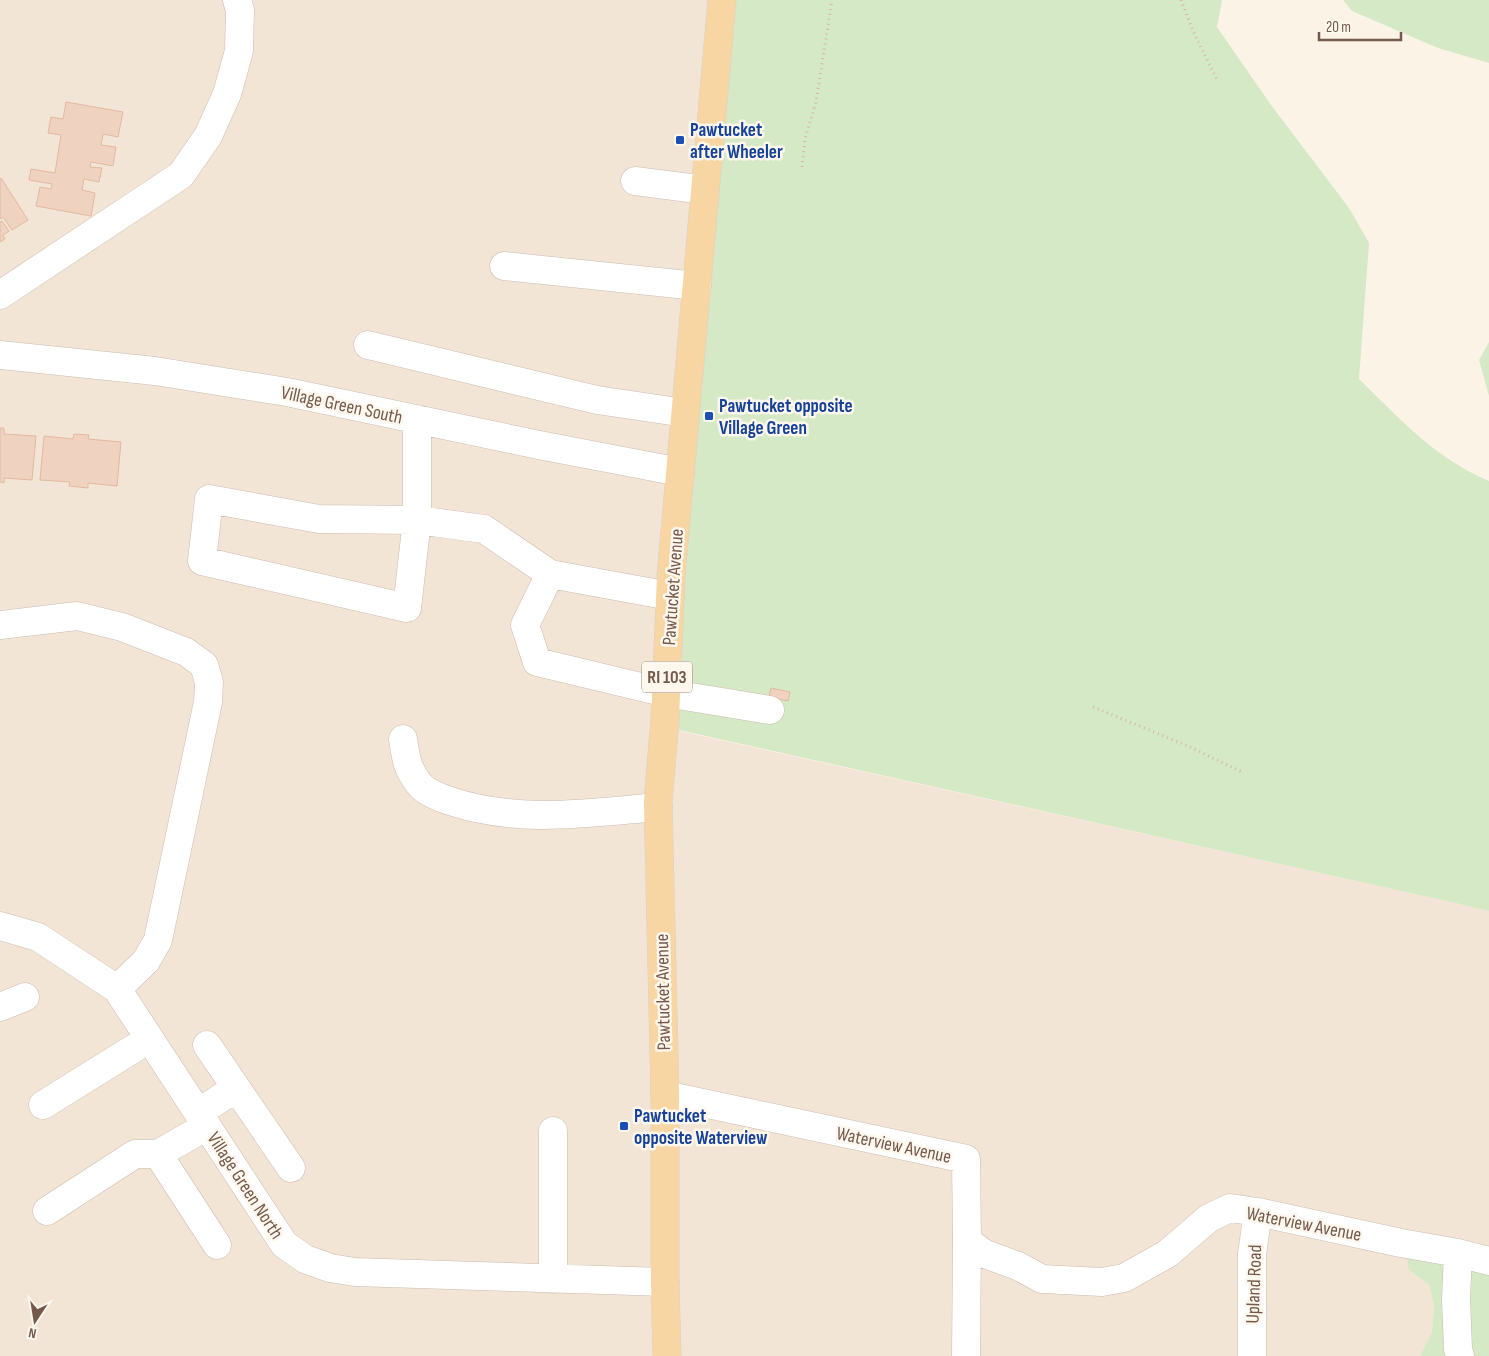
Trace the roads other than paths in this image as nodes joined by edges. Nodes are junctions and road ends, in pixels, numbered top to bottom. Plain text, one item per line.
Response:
1 (237, 0) edge
2 (722, 0) edge
3 (635, 182) dead end
4 (705, 190) junction
5 (504, 266) dead end
6 (696, 286) junction
7 (0, 295) edge
8 (368, 345) dead end
9 (0, 354) edge
10 (685, 413) junction
11 (417, 419) junction
12 (680, 472) junction
13 (417, 520) junction
14 (550, 574) junction
15 (670, 596) junction
16 (0, 625) edge
17 (666, 694) junction
18 (770, 710) dead end
19 (403, 739) dead end
20 (658, 806) junction
21 (0, 926) edge
22 (117, 989) junction
23 (25, 997) dead end
24 (0, 1007) edge
25 (149, 1039) junction
26 (207, 1045) dead end
27 (236, 1088) junction
28 (665, 1095) junction
29 (43, 1105) dead end
30 (202, 1119) junction
31 (553, 1131) dead end
32 (158, 1154) junction
33 (290, 1168) dead end
34 (47, 1211) dead end
35 (1258, 1212) junction
36 (967, 1241) junction
37 (217, 1245) dead end
38 (1458, 1253) junction
39 (1489, 1261) edge
40 (553, 1278) junction
41 (665, 1282) junction
42 (667, 1356) edge
43 (966, 1356) edge
44 (1252, 1356) edge
45 (1460, 1356) edge

1 - 7 street
2 - 4 main road, Pawtucket Avenue / RI 103
3 - 4 street
4 - 6 main road, Pawtucket Avenue / RI 103
5 - 6 street
6 - 10 main road, Pawtucket Avenue / RI 103
8 - 10 street
9 - 11 street, Village Green South
10 - 12 main road, Pawtucket Avenue / RI 103
11 - 12 street, Village Green South
11 - 13 street
12 - 15 main road, Pawtucket Avenue / RI 103
13 - 13 street
13 - 14 street
14 - 15 street
14 - 17 street
15 - 17 main road, Pawtucket Avenue / RI 103
16 - 22 street
17 - 18 street
17 - 20 main road, Pawtucket Avenue / RI 103
19 - 20 street
20 - 28 main road, Pawtucket Avenue / RI 103
21 - 22 street, Village Green North
22 - 25 street, Village Green North
23 - 24 street
25 - 29 street
25 - 30 street, Village Green North
26 - 27 street
27 - 30 street
27 - 33 street
28 - 36 street, Waterview Avenue
28 - 41 main road, Pawtucket Avenue / RI 103
30 - 32 street
30 - 40 street, Village Green North
31 - 40 street
32 - 34 street
32 - 37 street
35 - 36 street, Waterview Avenue
35 - 38 street, Waterview Avenue
35 - 44 street, Upland Road
36 - 43 street
38 - 39 street, Waterview Avenue
38 - 45 street
40 - 41 street, Village Green North
41 - 42 main road, Pawtucket Avenue / RI 103

